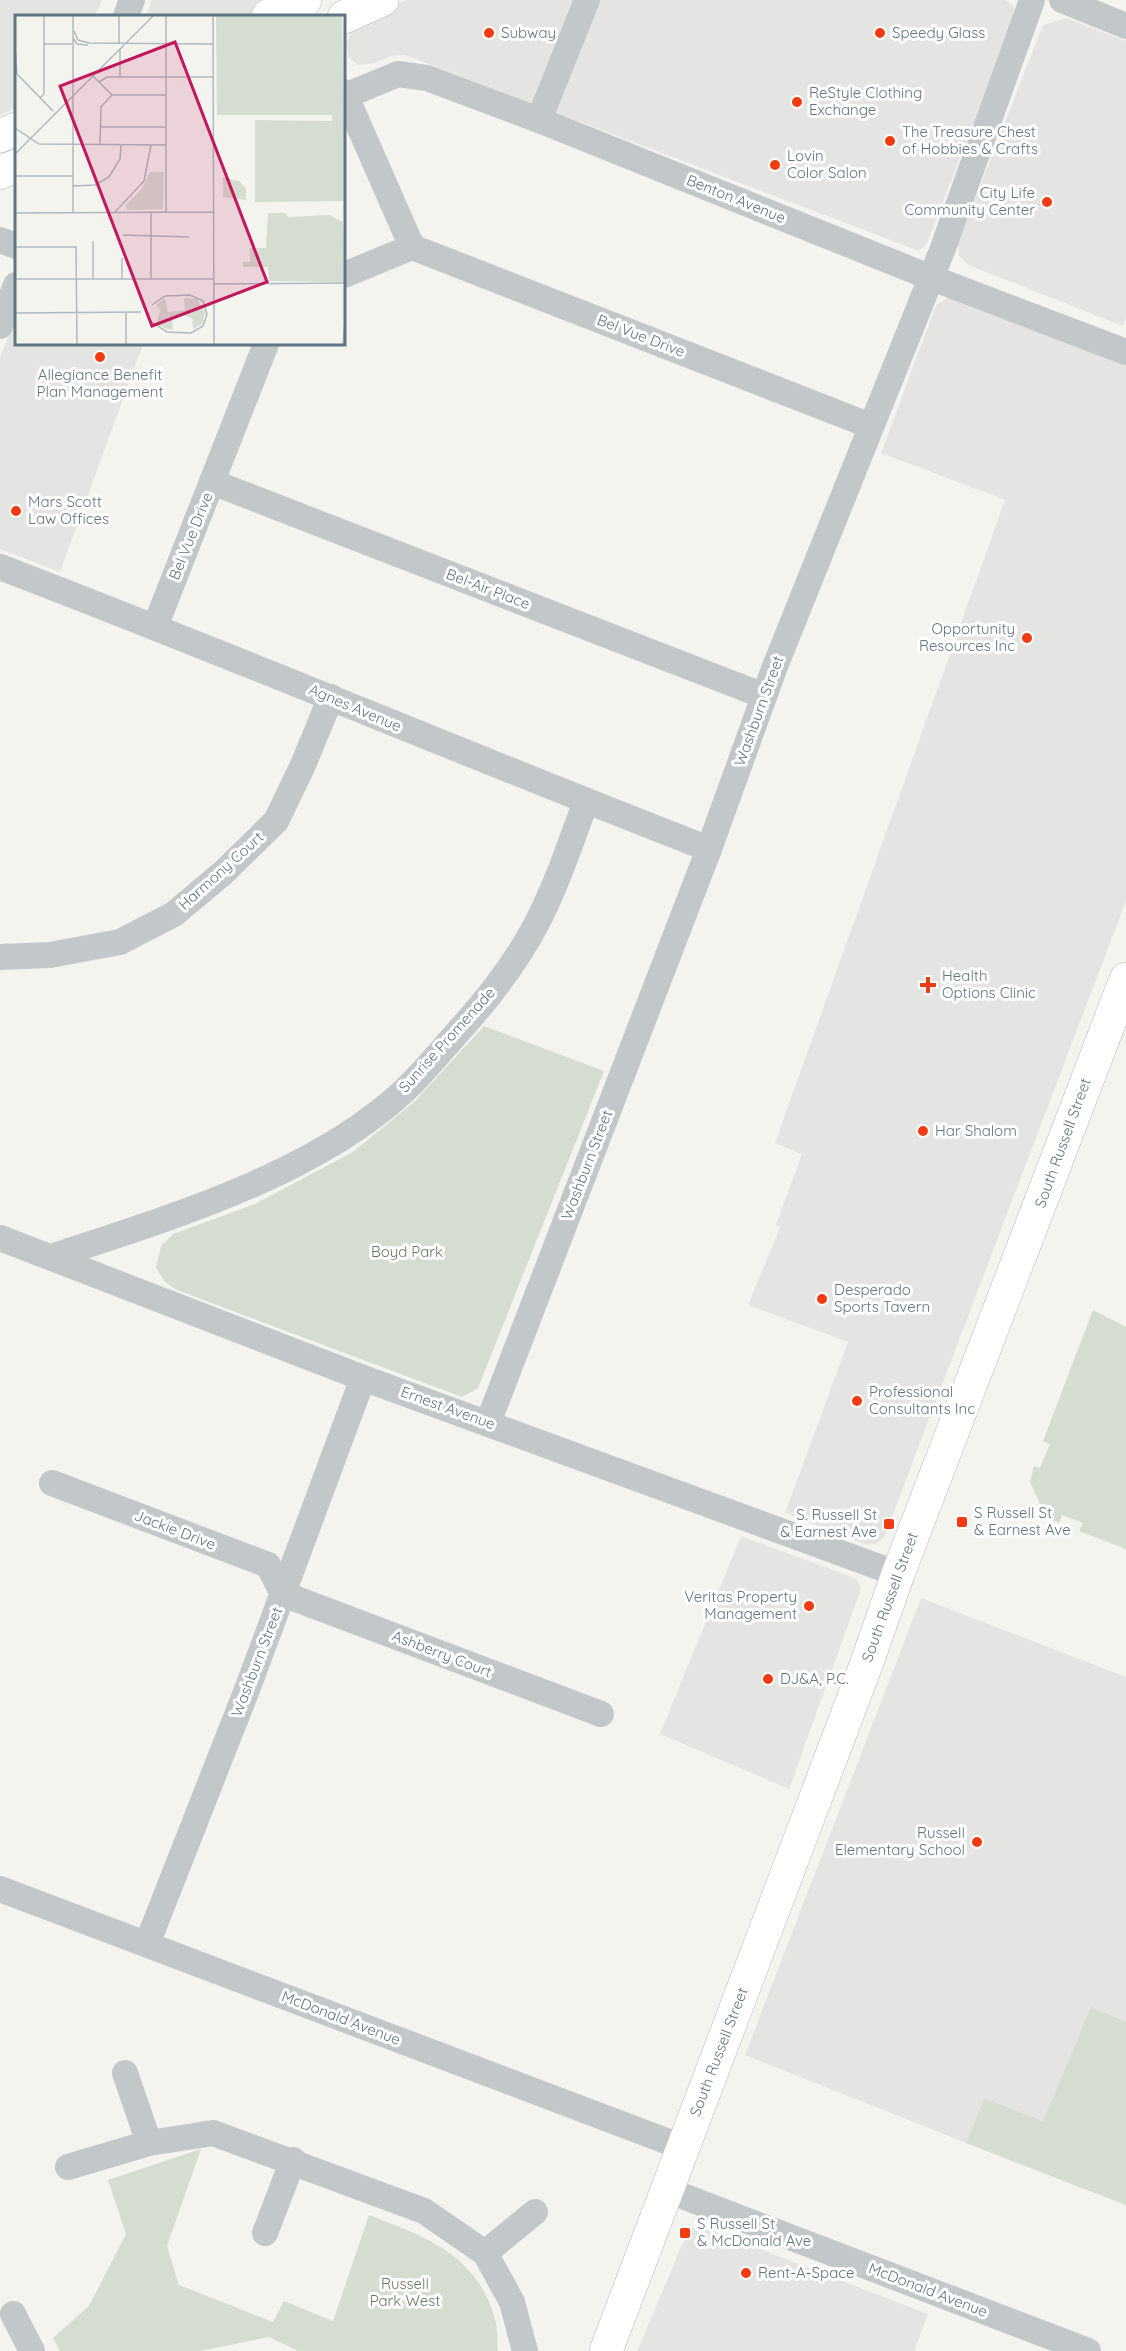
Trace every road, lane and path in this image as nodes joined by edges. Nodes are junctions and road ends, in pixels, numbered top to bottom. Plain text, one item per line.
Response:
1 (132, 0) edge
2 (305, 0) edge
3 (312, 0) edge
4 (382, 0) edge
5 (587, 0) edge
6 (1032, 0) edge
7 (1062, 0) edge
8 (126, 15) edge
9 (270, 15) edge
10 (317, 15) edge
11 (345, 17) edge
12 (1126, 26) edge
13 (345, 94) edge
14 (345, 96) edge
15 (539, 120) junction
16 (15, 129) edge
17 (0, 136) edge
18 (15, 166) edge
19 (0, 173) edge
20 (0, 240) edge
21 (15, 246) edge
22 (412, 247) junction
23 (345, 275) edge
24 (932, 278) junction
25 (15, 288) edge
26 (0, 326) edge
27 (266, 345) edge
28 (1126, 352) edge
29 (870, 426) junction
30 (212, 483) junction
31 (0, 567) edge
32 (155, 627) junction
33 (764, 696) junction
34 (331, 697) junction
35 (586, 801) junction
36 (710, 849) junction
37 (0, 957) edge
38 (1126, 979) edge
39 (0, 1238) edge
40 (51, 1257) junction
41 (363, 1377) junction
42 (488, 1423) junction
43 (52, 1483) dead end
44 (898, 1574) junction
45 (283, 1594) junction
46 (601, 1714) dead end
47 (0, 1889) edge
48 (147, 1944) junction
49 (125, 2073) dead end
50 (149, 2143) junction
51 (682, 2147) junction
52 (293, 2160) junction
53 (68, 2167) dead end
54 (667, 2190) junction
55 (535, 2212) dead end
56 (265, 2233) dead end
57 (485, 2253) junction
58 (13, 2314) dead end
59 (32, 2351) edge
60 (525, 2351) edge
61 (606, 2351) edge
62 (1088, 2351) edge

1 - 8 street
2 - 9 main road
3 - 10 street
4 - 11 main road
5 - 15 street
6 - 24 street, Washburn Street
7 - 12 street
13 - 15 street, Benton Avenue
14 - 22 street
15 - 24 street, Benton Avenue
16 - 17 main road
18 - 19 main road
20 - 21 street
22 - 23 street
22 - 29 street, Bel Vue Drive
24 - 28 street, Benton Avenue
24 - 29 street, Washburn Street
25 - 26 street
27 - 30 street, Bel Vue Drive
29 - 33 street, Washburn Street
30 - 32 street, Bel Vue Drive
30 - 33 street, Bel-Air Place
31 - 32 street, Agnes Avenue
32 - 34 street, Agnes Avenue
33 - 36 street, Washburn Street
34 - 35 street, Agnes Avenue
34 - 37 street, Harmony Court
35 - 36 street, Agnes Avenue
35 - 40 street, Sunrise Promenade
36 - 42 street, Washburn Street
38 - 44 main road, South Russell Street
39 - 40 street, Ernest Avenue
40 - 41 street, Ernest Avenue
41 - 42 street, Ernest Avenue
41 - 45 street, Washburn Street
42 - 44 street, Ernest Avenue
43 - 45 street, Jackie Drive
44 - 51 main road, South Russell Street
45 - 46 street, Ashberry Court
45 - 48 street, Washburn Street
47 - 48 street, McDonald Avenue
48 - 51 street, McDonald Avenue
49 - 50 street
50 - 52 street
50 - 53 street
51 - 54 main road, South Russell Street
52 - 56 street
52 - 57 street
54 - 61 main road, South Russell Street
54 - 62 street, McDonald Avenue
55 - 57 street
57 - 60 street
58 - 59 street

